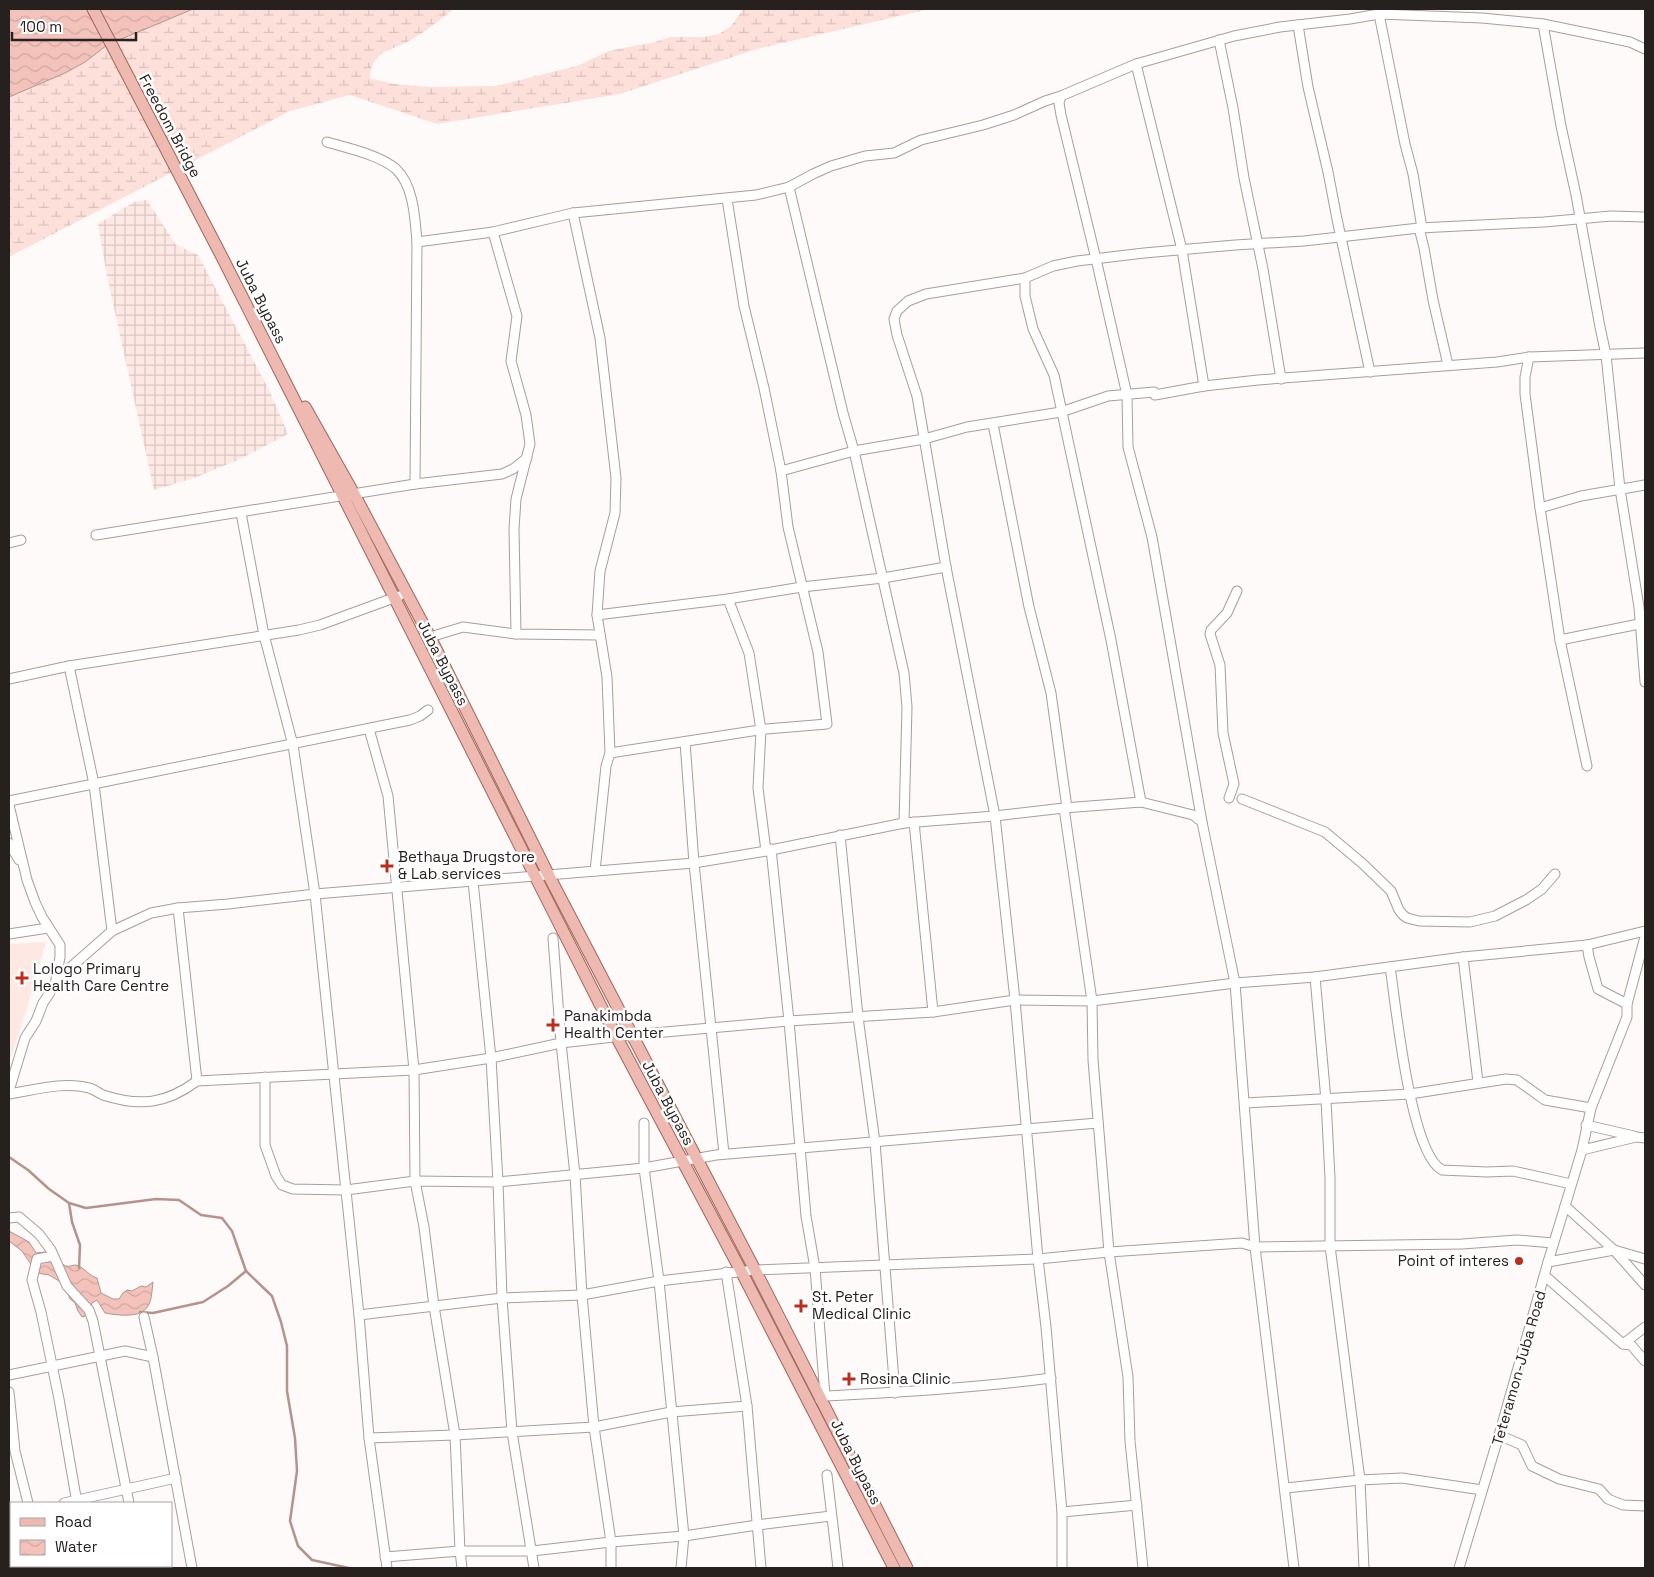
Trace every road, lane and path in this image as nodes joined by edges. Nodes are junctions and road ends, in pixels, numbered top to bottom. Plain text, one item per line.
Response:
1 (92, 9) edge
2 (1379, 14) junction
3 (1543, 24) junction
4 (1298, 25) junction
5 (1219, 40) junction
6 (1645, 49) edge
7 (1136, 64) junction
8 (1061, 96) junction
9 (328, 142) dead end
10 (789, 187) junction
11 (727, 199) junction
12 (573, 213) junction
13 (1645, 217) edge
14 (1580, 218) junction
15 (1420, 228) junction
16 (493, 232) junction
17 (1341, 238) junction
18 (417, 242) junction
19 (1257, 244) junction
20 (1182, 250) junction
21 (222, 257) joint
22 (1096, 259) junction
23 (1025, 278) junction
24 (1645, 353) edge
25 (1606, 355) junction
26 (1529, 357) junction
27 (1448, 365) junction
28 (1370, 372) junction
29 (1282, 379) junction
30 (1204, 386) junction
31 (1126, 395) junction
32 (1061, 412) junction
33 (993, 424) junction
34 (924, 439) junction
35 (854, 452) junction
36 (526, 458) junction
37 (781, 471) junction
38 (415, 484) junction
39 (1645, 485) edge
40 (1620, 489) junction
41 (348, 495) junction
42 (1540, 508) junction
43 (241, 513) junction
44 (96, 535) dead end
45 (21, 540) dead end
46 (9, 543) edge
47 (946, 567) junction
48 (883, 578) junction
49 (802, 587) junction
50 (1237, 591) dead end
51 (406, 593) junction
52 (394, 598) junction
53 (728, 599) junction
54 (1642, 607) edge
55 (597, 615) junction
56 (1639, 624) junction
57 (516, 634) junction
58 (264, 635) junction
59 (600, 635) junction
60 (430, 637) junction
61 (1560, 640) junction
62 (69, 666) junction
63 (9, 679) edge
64 (1645, 682) edge
65 (428, 710) dead end
66 (369, 729) junction
67 (761, 730) junction
68 (684, 742) junction
69 (293, 745) junction
70 (610, 754) junction
71 (1587, 766) dead end
72 (94, 784) junction
73 (1229, 798) dead end
74 (1242, 799) dead end
75 (9, 801) edge
76 (1141, 802) junction
77 (9, 805) edge
78 (1066, 808) junction
79 (996, 816) junction
80 (914, 822) junction
81 (1202, 822) junction
82 (904, 823) junction
83 (840, 835) junction
84 (9, 843) edge
85 (768, 850) junction
86 (694, 863) junction
87 (23, 866) junction
88 (595, 871) junction
89 (1555, 874) dead end
90 (549, 876) junction
91 (534, 877) junction
92 (473, 881) junction
93 (397, 888) junction
94 (315, 894) junction
95 (178, 908) junction
96 (48, 928) junction
97 (112, 931) junction
98 (1645, 931) edge
99 (9, 934) edge
100 (1645, 937) edge
101 (553, 938) dead end
102 (1587, 945) junction
103 (1463, 958) junction
104 (1390, 967) junction
105 (1315, 977) junction
106 (1235, 983) junction
107 (54, 985) junction
108 (1015, 1000) junction
109 (1092, 1001) junction
110 (1627, 1004) junction
111 (933, 1012) junction
112 (858, 1018) junction
113 (789, 1021) junction
114 (712, 1028) junction
115 (630, 1035) junction
116 (616, 1036) junction
117 (561, 1043) junction
118 (490, 1058) junction
119 (414, 1070) junction
120 (333, 1074) junction
121 (265, 1077) junction
122 (197, 1081) junction
123 (1478, 1082) junction
124 (9, 1093) edge
125 (1410, 1094) junction
126 (1326, 1100) junction
127 (1245, 1104) junction
128 (1591, 1108) junction
129 (1098, 1122) junction
130 (644, 1123) dead end
131 (1586, 1124) junction
132 (1027, 1128) junction
133 (1641, 1137) edge
134 (875, 1142) junction
135 (800, 1147) junction
136 (1582, 1150) junction
137 (724, 1154) junction
138 (696, 1158) junction
139 (682, 1160) junction
140 (644, 1168) junction
141 (575, 1175) junction
142 (415, 1181) junction
143 (498, 1182) junction
144 (1571, 1184) junction
145 (346, 1190) junction
146 (1564, 1206) junction
147 (9, 1218) edge
148 (1554, 1243) junction
149 (1330, 1246) junction
150 (1255, 1247) junction
151 (1614, 1250) junction
152 (1109, 1252) junction
153 (54, 1256) junction
154 (1038, 1259) junction
155 (1645, 1259) edge
156 (1548, 1262) junction
157 (885, 1265) junction
158 (815, 1268) junction
159 (754, 1270) junction
160 (741, 1271) junction
161 (726, 1272) junction
162 (1545, 1276) junction
163 (658, 1281) junction
164 (1645, 1285) edge
165 (582, 1295) junction
166 (502, 1298) junction
167 (434, 1306) junction
168 (359, 1315) junction
169 (144, 1317) dead end
170 (1645, 1327) edge
171 (1623, 1344) junction
172 (99, 1356) junction
173 (153, 1357) junction
174 (1645, 1361) edge
175 (52, 1366) junction
176 (9, 1375) edge
177 (1050, 1378) junction
178 (9, 1392) edge
179 (895, 1393) junction
180 (822, 1398) junction
181 (747, 1406) junction
182 (671, 1412) junction
183 (594, 1427) junction
184 (512, 1432) junction
185 (455, 1435) junction
186 (1499, 1435) junction
187 (369, 1438) junction
188 (827, 1475) dead end
189 (176, 1478) junction
190 (1360, 1480) junction
191 (126, 1488) junction
192 (1286, 1488) junction
193 (1482, 1490) junction
194 (28, 1502) edge
195 (77, 1502) edge
196 (129, 1502) edge
197 (1137, 1505) junction
198 (1645, 1506) edge
199 (1062, 1512) junction
200 (831, 1516) junction
201 (757, 1524) junction
202 (684, 1536) junction
203 (611, 1542) junction
204 (460, 1551) junction
205 (532, 1551) junction
206 (385, 1557) junction
207 (192, 1568) edge
208 (386, 1568) edge
209 (462, 1568) edge
210 (534, 1568) edge
211 (611, 1568) edge
212 (681, 1568) edge
213 (761, 1568) edge
214 (838, 1568) edge
215 (894, 1568) edge
216 (906, 1568) edge
217 (1062, 1568) edge
218 (1143, 1568) edge
219 (1294, 1568) edge
220 (1364, 1568) edge
221 (1459, 1568) edge

1 - 21 main road, Freedom Bridge
2 - 3 street
2 - 4 street
2 - 15 street
3 - 6 street
3 - 14 street
4 - 5 street
4 - 17 street
5 - 7 street
5 - 19 street
7 - 8 street
7 - 20 street
8 - 10 street
8 - 22 street
9 - 18 street
10 - 11 street
10 - 35 street
11 - 12 street
11 - 37 street
12 - 16 street
12 - 55 street
13 - 14 street
14 - 15 street
14 - 25 street
15 - 17 street
15 - 27 street
16 - 18 street
16 - 36 street
17 - 19 street
17 - 28 street
18 - 38 street
19 - 20 street
19 - 29 street
20 - 22 street
20 - 30 street
21 - 41 main road, Juba Bypass
22 - 23 street
22 - 31 street
23 - 32 street
23 - 34 street
24 - 25 street
25 - 26 street
25 - 40 street
26 - 27 street
26 - 42 street
27 - 28 street
28 - 29 street
29 - 30 street
30 - 31 street
31 - 32 street
31 - 81 street
32 - 33 street
32 - 76 street
33 - 34 street
33 - 78 street
34 - 35 street
34 - 47 street
35 - 37 street
35 - 48 street
36 - 38 street
36 - 57 street
37 - 49 street
38 - 41 street
39 - 40 street
40 - 42 street
40 - 54 street
41 - 43 street
41 - 51 main road, Juba Bypass
41 - 52 main road, Juba Bypass
42 - 61 street
43 - 44 street
43 - 58 street
45 - 46 street
47 - 48 street
47 - 79 street
48 - 49 street
48 - 82 street
49 - 53 street
49 - 67 street
50 - 73 street
51 - 52 street
51 - 60 main road, Juba Bypass
52 - 58 street
52 - 91 main road, Juba Bypass
53 - 55 street
53 - 67 street
54 - 56 street
55 - 59 street
56 - 61 street
56 - 64 street
57 - 59 street
57 - 60 street
58 - 62 street
58 - 69 street
59 - 70 street
60 - 90 main road, Juba Bypass
61 - 71 street
62 - 63 street
62 - 72 street
65 - 66 street
66 - 69 street
66 - 93 street
67 - 68 street
67 - 85 street
68 - 70 street
68 - 86 street
69 - 72 street
69 - 94 street
70 - 88 street
72 - 75 street
72 - 97 street
74 - 89 street
76 - 78 street
76 - 81 street
77 - 87 street
78 - 79 street
78 - 109 street
79 - 80 street
79 - 108 street
80 - 82 street
80 - 111 street
81 - 106 street
82 - 83 street
83 - 85 street
83 - 112 street
84 - 87 street
85 - 86 street
85 - 113 street
86 - 88 street
86 - 114 street
87 - 96 street
88 - 90 street
90 - 91 street
90 - 115 main road, Juba Bypass
91 - 92 street
91 - 116 main road, Juba Bypass
92 - 93 street
92 - 118 street
93 - 94 street
93 - 119 street
94 - 95 street
94 - 120 street
95 - 97 street
95 - 122 street
96 - 99 street
96 - 107 street
97 - 107 street
98 - 102 street
100 - 110 street, Teteramon-Juba Road
101 - 117 street
102 - 103 street
102 - 110 street
103 - 104 street
103 - 123 street
104 - 105 street
104 - 125 street
105 - 106 street
105 - 126 street
106 - 109 street
106 - 127 street
107 - 124 street
108 - 109 street
108 - 111 street
108 - 132 street
109 - 129 street
110 - 128 street, Teteramon-Juba Road
111 - 112 street
112 - 113 street
112 - 134 street
113 - 114 street
113 - 135 street
114 - 115 street
114 - 137 street
115 - 116 street
115 - 138 main road, Juba Bypass
116 - 117 street
116 - 139 main road, Juba Bypass
117 - 118 street
117 - 141 street
118 - 119 street
118 - 143 street
119 - 120 street
119 - 142 street
120 - 121 street
120 - 145 street
121 - 122 street
121 - 145 street
122 - 124 street
123 - 125 street
123 - 128 street
125 - 126 street
125 - 144 street
126 - 127 street
126 - 149 street
127 - 150 street
128 - 131 street, Teteramon-Juba Road
129 - 132 street
129 - 152 street
130 - 140 street
131 - 133 street
131 - 136 street, Teteramon-Juba Road
132 - 134 street
132 - 154 street
133 - 136 street
134 - 135 street
134 - 157 street
135 - 137 street
135 - 158 street
136 - 144 street, Teteramon-Juba Road
137 - 138 street
138 - 139 street
138 - 159 main road, Juba Bypass
139 - 140 street
139 - 160 main road, Juba Bypass
140 - 141 street
140 - 163 street
141 - 143 street
141 - 165 street
142 - 143 street
142 - 145 street
142 - 167 street
143 - 166 street
144 - 146 street, Teteramon-Juba Road
145 - 168 street
146 - 148 street, Teteramon-Juba Road
146 - 151 street
147 - 153 street
148 - 149 street
148 - 156 street, Teteramon-Juba Road
149 - 150 street
149 - 190 street
150 - 152 street
150 - 192 street
151 - 155 street
151 - 156 street
151 - 164 street
152 - 154 street
152 - 197 street
153 - 172 street
153 - 175 street
154 - 157 street
154 - 177 street
156 - 162 street, Teteramon-Juba Road
157 - 158 street
157 - 179 street
158 - 159 street
158 - 180 street
159 - 160 street
159 - 180 main road, Juba Bypass
160 - 161 street
160 - 215 main road, Juba Bypass
161 - 163 street
161 - 181 street
162 - 171 street
162 - 186 street, Teteramon-Juba Road
163 - 165 street
163 - 182 street
165 - 166 street
165 - 183 street
166 - 167 street
166 - 184 street
167 - 168 street
167 - 185 street
168 - 187 street
169 - 173 street
170 - 171 street
171 - 174 street
172 - 173 street
172 - 175 street
172 - 191 street
173 - 189 street
175 - 176 street
175 - 195 street
177 - 179 street
177 - 199 street
178 - 194 street
179 - 180 street
180 - 216 main road, Juba Bypass
181 - 182 street
181 - 201 street
182 - 183 street
182 - 202 street
183 - 184 street
183 - 203 street
184 - 185 street
184 - 205 street
185 - 187 street
185 - 204 street
186 - 193 street, Teteramon-Juba Road
186 - 198 street
187 - 206 street
188 - 200 street
189 - 191 street
189 - 207 street
190 - 192 street
190 - 193 street
190 - 220 street
191 - 195 street
191 - 196 street
192 - 219 street
193 - 221 street, Teteramon-Juba Road
197 - 199 street
197 - 218 street
199 - 217 street
200 - 201 street
200 - 214 street
201 - 202 street
201 - 213 street
202 - 203 street
202 - 212 street
203 - 205 street
203 - 211 street
204 - 205 street
204 - 206 street
204 - 209 street
205 - 210 street
206 - 208 street

